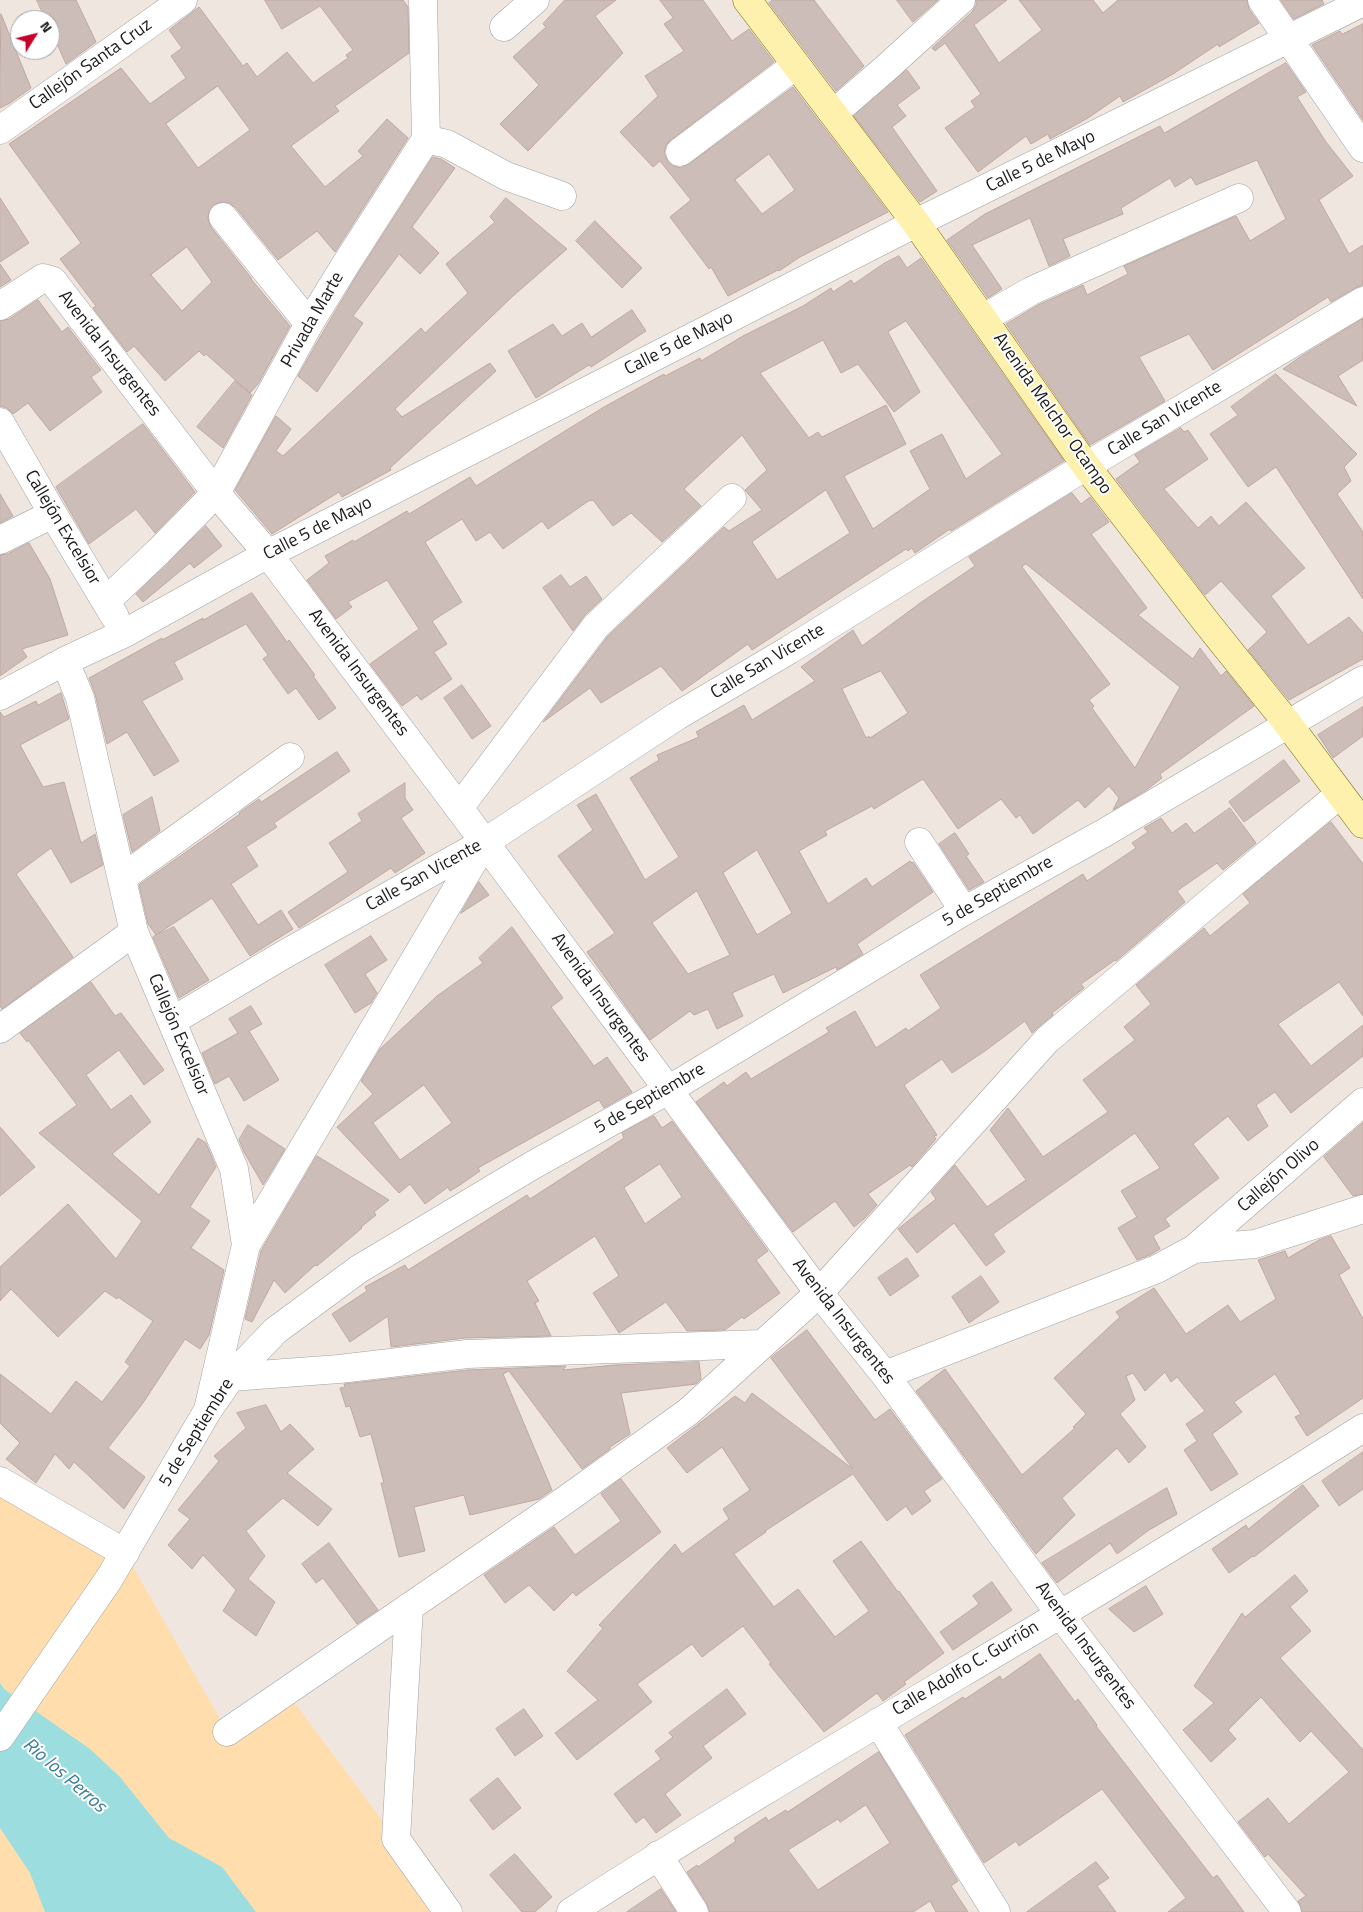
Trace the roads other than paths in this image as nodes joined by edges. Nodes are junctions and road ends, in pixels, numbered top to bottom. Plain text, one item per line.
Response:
1 (183, 0) edge
2 (423, 0) edge
3 (536, 0) edge
4 (961, 0) edge
5 (1262, 0) edge
6 (1363, 2) edge
7 (756, 3) edge
8 (504, 27) dead end
9 (1290, 40) junction
10 (796, 65) junction
11 (834, 113) junction
12 (0, 130) edge
13 (426, 139) junction
14 (1363, 148) edge
15 (680, 152) dead end
16 (562, 196) dead end
17 (1239, 198) dead end
18 (223, 217) dead end
19 (916, 223) junction
20 (1363, 301) edge
21 (0, 306) edge
22 (984, 318) junction
23 (309, 324) junction
24 (0, 422) edge
25 (1086, 466) junction
26 (216, 493) junction
27 (732, 498) dead end
28 (53, 514) junction
29 (0, 540) edge
30 (268, 554) junction
31 (106, 601) junction
32 (125, 633) junction
33 (65, 661) junction
34 (1363, 680) edge
35 (0, 696) edge
36 (1288, 724) junction
37 (290, 757) dead end
38 (1340, 794) junction
39 (459, 808) junction
40 (1363, 824) edge
41 (485, 842) junction
42 (919, 842) dead end
43 (122, 878) junction
44 (964, 911) junction
45 (134, 932) junction
46 (172, 1021) junction
47 (0, 1029) edge
48 (668, 1090) junction
49 (1363, 1102) edge
50 (1363, 1209) edge
51 (246, 1245) junction
52 (1194, 1249) junction
53 (819, 1293) junction
54 (762, 1344) junction
55 (885, 1375) junction
56 (231, 1376) junction
57 (208, 1410) junction
58 (1363, 1428) edge
59 (0, 1481) edge
60 (125, 1553) junction
61 (409, 1607) junction
62 (1060, 1614) junction
63 (878, 1722) junction
64 (227, 1732) dead end
65 (0, 1737) edge
66 (658, 1855) junction
67 (448, 1912) edge
68 (571, 1912) edge
69 (694, 1912) edge
70 (996, 1912) edge
71 (1287, 1912) edge

1 - 12 street, Callejón Santa Cruz
2 - 13 street
3 - 8 street
4 - 11 street
5 - 9 street
6 - 9 street, Calle 5 de Mayo
7 - 10 main road, Avenida Melchor Ocampo
9 - 14 street
9 - 19 street, Calle 5 de Mayo
10 - 11 main road, Avenida Melchor Ocampo
10 - 15 street
11 - 19 main road, Avenida Melchor Ocampo
13 - 16 street
13 - 23 street, Privada Marte
17 - 22 street
18 - 23 street
19 - 22 main road, Avenida Melchor Ocampo
19 - 30 street, Calle 5 de Mayo
20 - 25 street, Calle San Vicente
21 - 26 street, Avenida Insurgentes
22 - 25 main road, Avenida Melchor Ocampo
23 - 26 street, Privada Marte
24 - 28 street, Callejón Excelsior
25 - 36 main road, Avenida Melchor Ocampo
25 - 41 street, Calle San Vicente
26 - 30 street, Avenida Insurgentes
26 - 31 street, Privada Marte
27 - 39 street
28 - 29 street
28 - 31 street, Callejón Excelsior
30 - 32 street, Calle 5 de Mayo
30 - 39 street, Avenida Insurgentes
31 - 32 street, Callejón Excelsior
32 - 33 street, Calle 5 de Mayo
33 - 35 street, Calle 5 de Mayo
33 - 43 street, Callejón Excelsior
34 - 36 street, 5 de Septiembre
36 - 38 main road, Avenida Melchor Ocampo
36 - 44 street, 5 de Septiembre
37 - 43 street
38 - 40 main road, Avenida Melchor Ocampo
38 - 53 street
39 - 41 street, Avenida Insurgentes
41 - 46 street, Calle San Vicente
41 - 48 street, Avenida Insurgentes
41 - 51 street
42 - 44 street
43 - 45 street, Callejón Excelsior
44 - 48 street, 5 de Septiembre
45 - 46 street, Callejón Excelsior
45 - 47 street
46 - 51 street, Callejón Excelsior
48 - 53 street, Avenida Insurgentes
48 - 56 street, 5 de Septiembre
49 - 52 street, Callejón Olivo
50 - 52 street
51 - 57 street, Callejón Excelsior
52 - 55 street
53 - 54 street
53 - 55 street, Avenida Insurgentes
54 - 56 street
54 - 61 street
55 - 62 street, Avenida Insurgentes
56 - 57 street, 5 de Septiembre
57 - 60 street, 5 de Septiembre
58 - 62 street, Calle Adolfo C. Gurrión
59 - 60 street
60 - 65 street, 5 de Septiembre
61 - 64 street
61 - 67 street
62 - 63 street, Calle Adolfo C. Gurrión
62 - 71 street, Avenida Insurgentes
63 - 66 street, Calle Adolfo C. Gurrión
63 - 70 street
66 - 68 street, Calle Adolfo C. Gurrión
66 - 69 street

